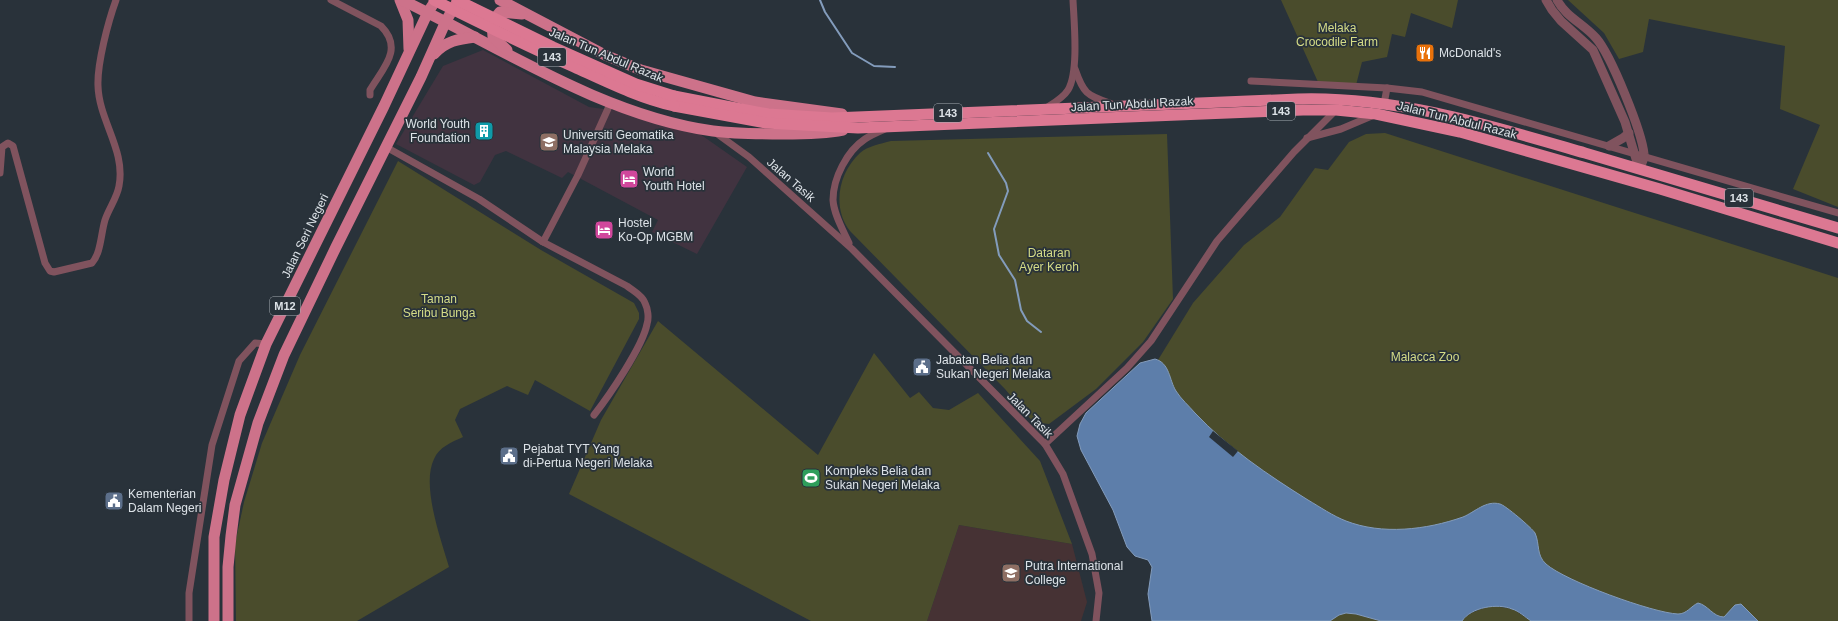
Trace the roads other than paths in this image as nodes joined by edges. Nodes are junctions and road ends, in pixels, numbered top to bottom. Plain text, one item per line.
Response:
1 (116, 0) edge
2 (332, 0) edge
3 (401, 0) edge
4 (435, 0) edge
5 (458, 0) edge
6 (500, 0) edge
7 (1073, 0) edge
8 (1546, 0) edge
9 (1557, 0) edge
10 (428, 12) junction
11 (530, 15) junction
12 (446, 21) junction
13 (475, 37) junction
14 (409, 51) junction
15 (515, 58) junction
16 (430, 59) junction
17 (1074, 67) junction
18 (1251, 80) dead end
19 (1387, 88) junction
20 (370, 95) dead end
21 (674, 101) junction
22 (610, 102) junction
23 (1384, 104) junction
24 (1118, 106) junction
25 (1043, 110) junction
26 (1336, 110) junction
27 (1376, 114) junction
28 (854, 117) junction
29 (858, 128) junction
30 (886, 128) junction
31 (713, 131) junction
32 (1629, 133) junction
33 (1307, 138) junction
34 (1609, 146) junction
35 (386, 147) junction
36 (1634, 153) junction
37 (1645, 156) junction
38 (1640, 169) junction
39 (0, 173) edge
40 (1616, 176) junction
41 (1660, 189) junction
42 (1827, 209) junction
43 (1838, 213) edge
44 (1822, 223) junction
45 (1838, 228) edge
46 (543, 242) junction
47 (1838, 243) edge
48 (852, 249) junction
49 (266, 344) junction
50 (594, 415) dead end
51 (1044, 444) junction
52 (189, 621) edge
53 (214, 621) edge
54 (228, 621) edge
55 (1096, 621) edge

1 - 39 street
2 - 20 street
3 - 10 main road
3 - 14 main road
4 - 10 main road, M12
4 - 21 highway, Jalan Tun Abdul Razak / 143, bridge
5 - 12 main road, M12
5 - 21 highway, Jalan Tun Abdul Razak / 143, bridge
6 - 11 main road
7 - 17 street
8 - 32 street
9 - 37 street
10 - 12 main road
10 - 14 main road, Jalan Seri Negeri / M12
11 - 15 main road
11 - 28 main road
12 - 13 main road
12 - 16 main road, M12
13 - 15 main road
13 - 16 main road
14 - 49 main road, Jalan Seri Negeri / M12
15 - 22 main road
16 - 35 main road, M12
17 - 24 street
17 - 25 street
18 - 19 street
19 - 23 street
19 - 34 street
21 - 28 highway, Jalan Tun Abdul Razak / 143
21 - 29 highway, Jalan Tun Abdul Razak / 143
22 - 31 main road
22 - 46 street
23 - 24 highway, Jalan Tun Abdul Razak / 143
23 - 38 highway, Jalan Tun Abdul Razak / 143
24 - 25 highway, Jalan Tun Abdul Razak / 143
25 - 28 highway, Jalan Tun Abdul Razak / 143
26 - 27 highway, Jalan Tun Abdul Razak / 143
26 - 30 highway, Jalan Tun Abdul Razak / 143
26 - 33 street
27 - 33 street
27 - 40 highway, Jalan Tun Abdul Razak / 143
29 - 30 highway, Jalan Tun Abdul Razak / 143
29 - 31 main road
30 - 48 street, Jalan Tasik
31 - 48 street, Jalan Tasik
32 - 34 street
32 - 36 street
33 - 51 street
34 - 36 street
35 - 46 street
35 - 54 main road, M12
36 - 37 street
36 - 38 street
37 - 38 street
37 - 42 street
38 - 40 highway
38 - 41 highway
38 - 44 highway, Jalan Tun Abdul Razak / 143
40 - 41 highway, Jalan Tun Abdul Razak / 143
41 - 47 highway, Jalan Tun Abdul Razak / 143
42 - 43 street
42 - 44 street
44 - 45 highway, Jalan Tun Abdul Razak / 143
46 - 50 street
48 - 51 street, Jalan Tasik
49 - 52 street
49 - 53 main road, Jalan Seri Negeri / M12
51 - 55 street, Jalan Tasik

